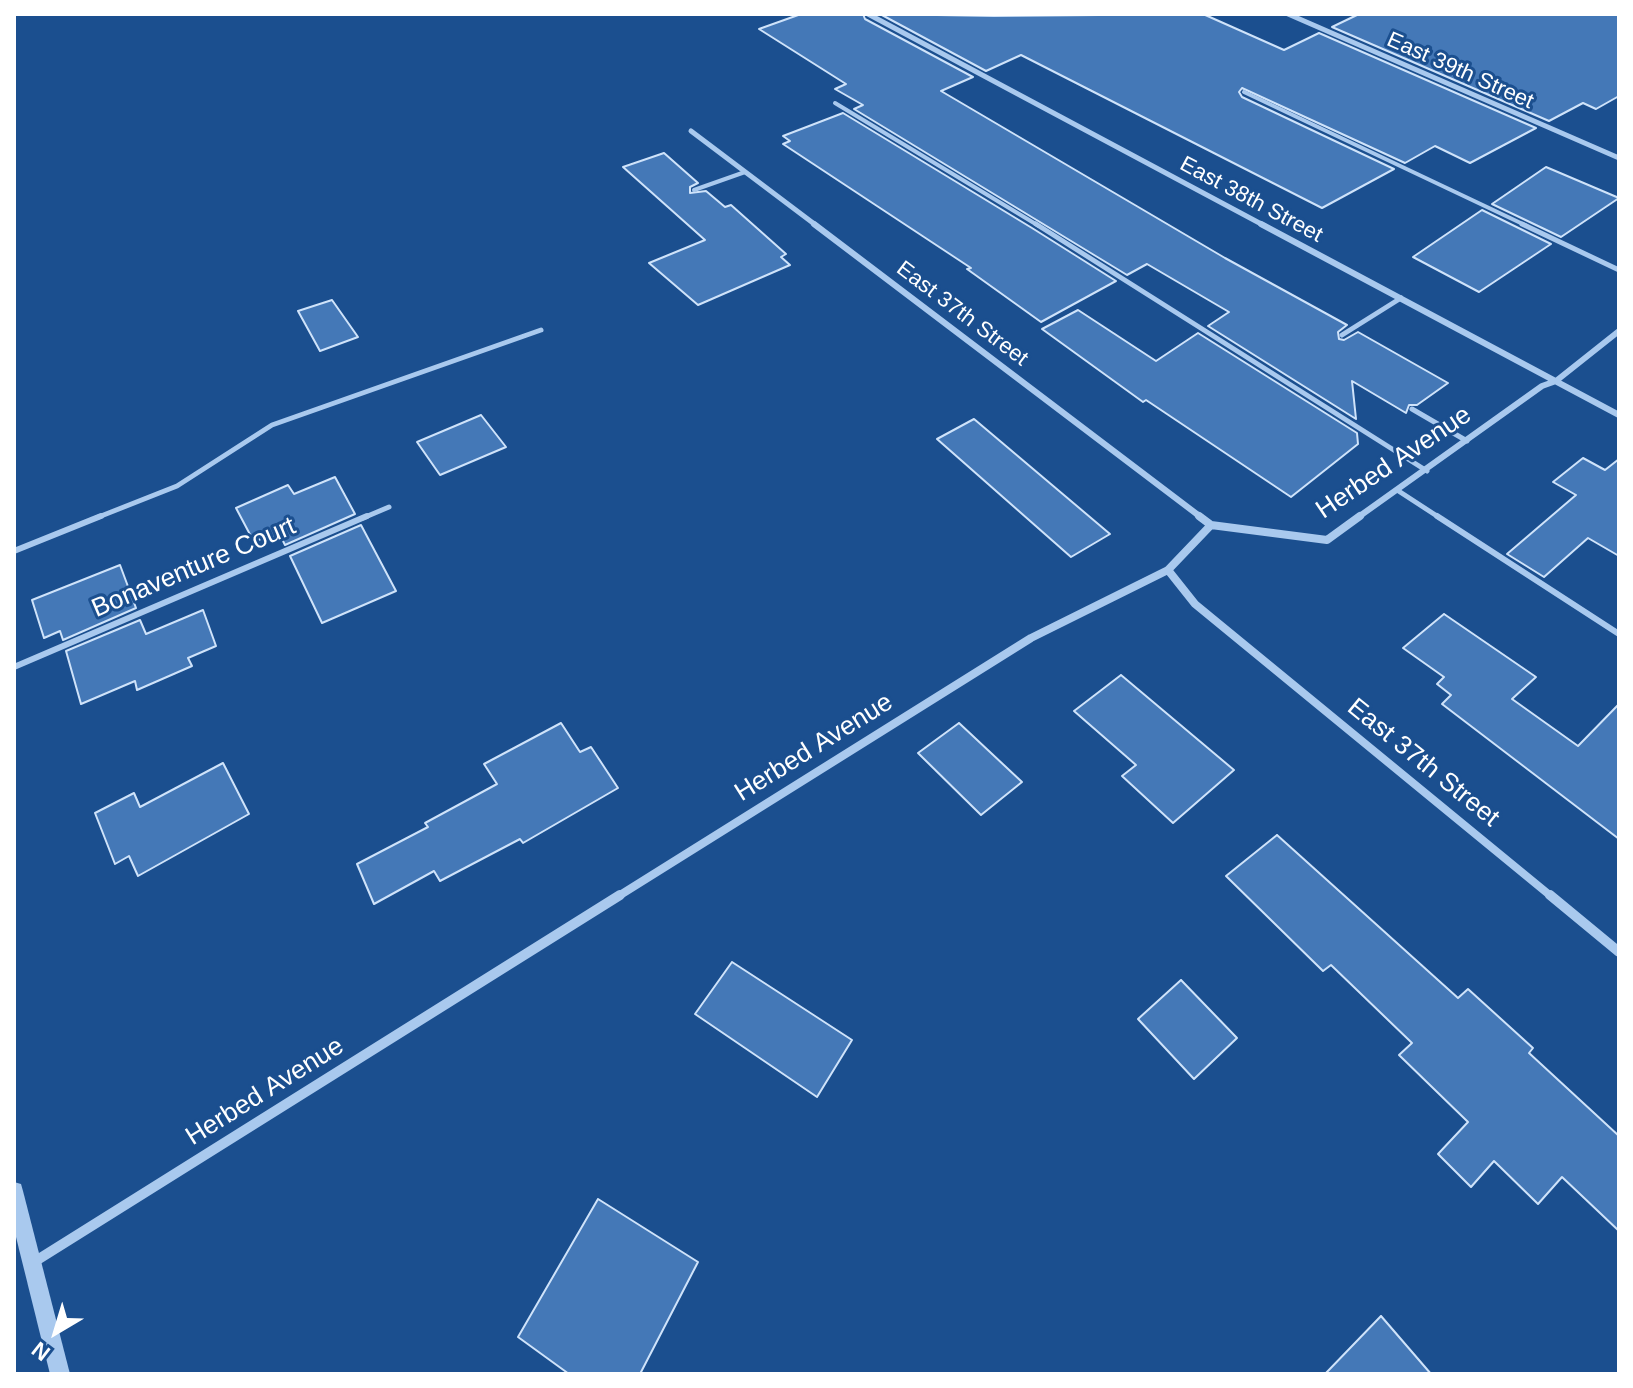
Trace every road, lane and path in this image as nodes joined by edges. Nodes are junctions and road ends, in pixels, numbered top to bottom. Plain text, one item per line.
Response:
1 (868, 14) edge
2 (1288, 14) edge
3 (1244, 92) dead end
4 (835, 103) dead end
5 (691, 131) dead end
6 (1619, 158) edge
7 (745, 172) junction
8 (694, 190) dead end
9 (1619, 270) edge
10 (1401, 298) junction
11 (541, 330) dead end
12 (1619, 331) edge
13 (1342, 335) dead end
14 (1556, 381) junction
15 (1412, 409) dead end
16 (1619, 415) edge
17 (1467, 441) junction
18 (1427, 471) junction
19 (1397, 490) junction
20 (389, 507) dead end
21 (1211, 525) junction
22 (14, 551) edge
23 (1168, 570) junction
24 (1619, 634) edge
25 (14, 667) edge
26 (1619, 952) edge
27 (14, 1191) edge
28 (34, 1262) junction
29 (60, 1374) edge

1 - 10 street, East 38th Street
2 - 6 street, East 39th Street
3 - 9 lane
4 - 18 lane
5 - 7 street, East 37th Street
7 - 8 lane
7 - 21 street, East 37th Street
10 - 13 lane
10 - 14 street, East 38th Street
11 - 22 lane
12 - 14 street, Herbed Avenue
14 - 16 street, East 38th Street
14 - 17 street, Herbed Avenue
15 - 17 lane
17 - 18 street, Herbed Avenue
18 - 19 street, Herbed Avenue
19 - 21 street, Herbed Avenue
19 - 24 lane
20 - 25 lane, Bonaventure Court
21 - 23 street, Herbed Avenue
23 - 26 street, East 37th Street
23 - 28 street, Herbed Avenue
27 - 28 street
28 - 29 street

